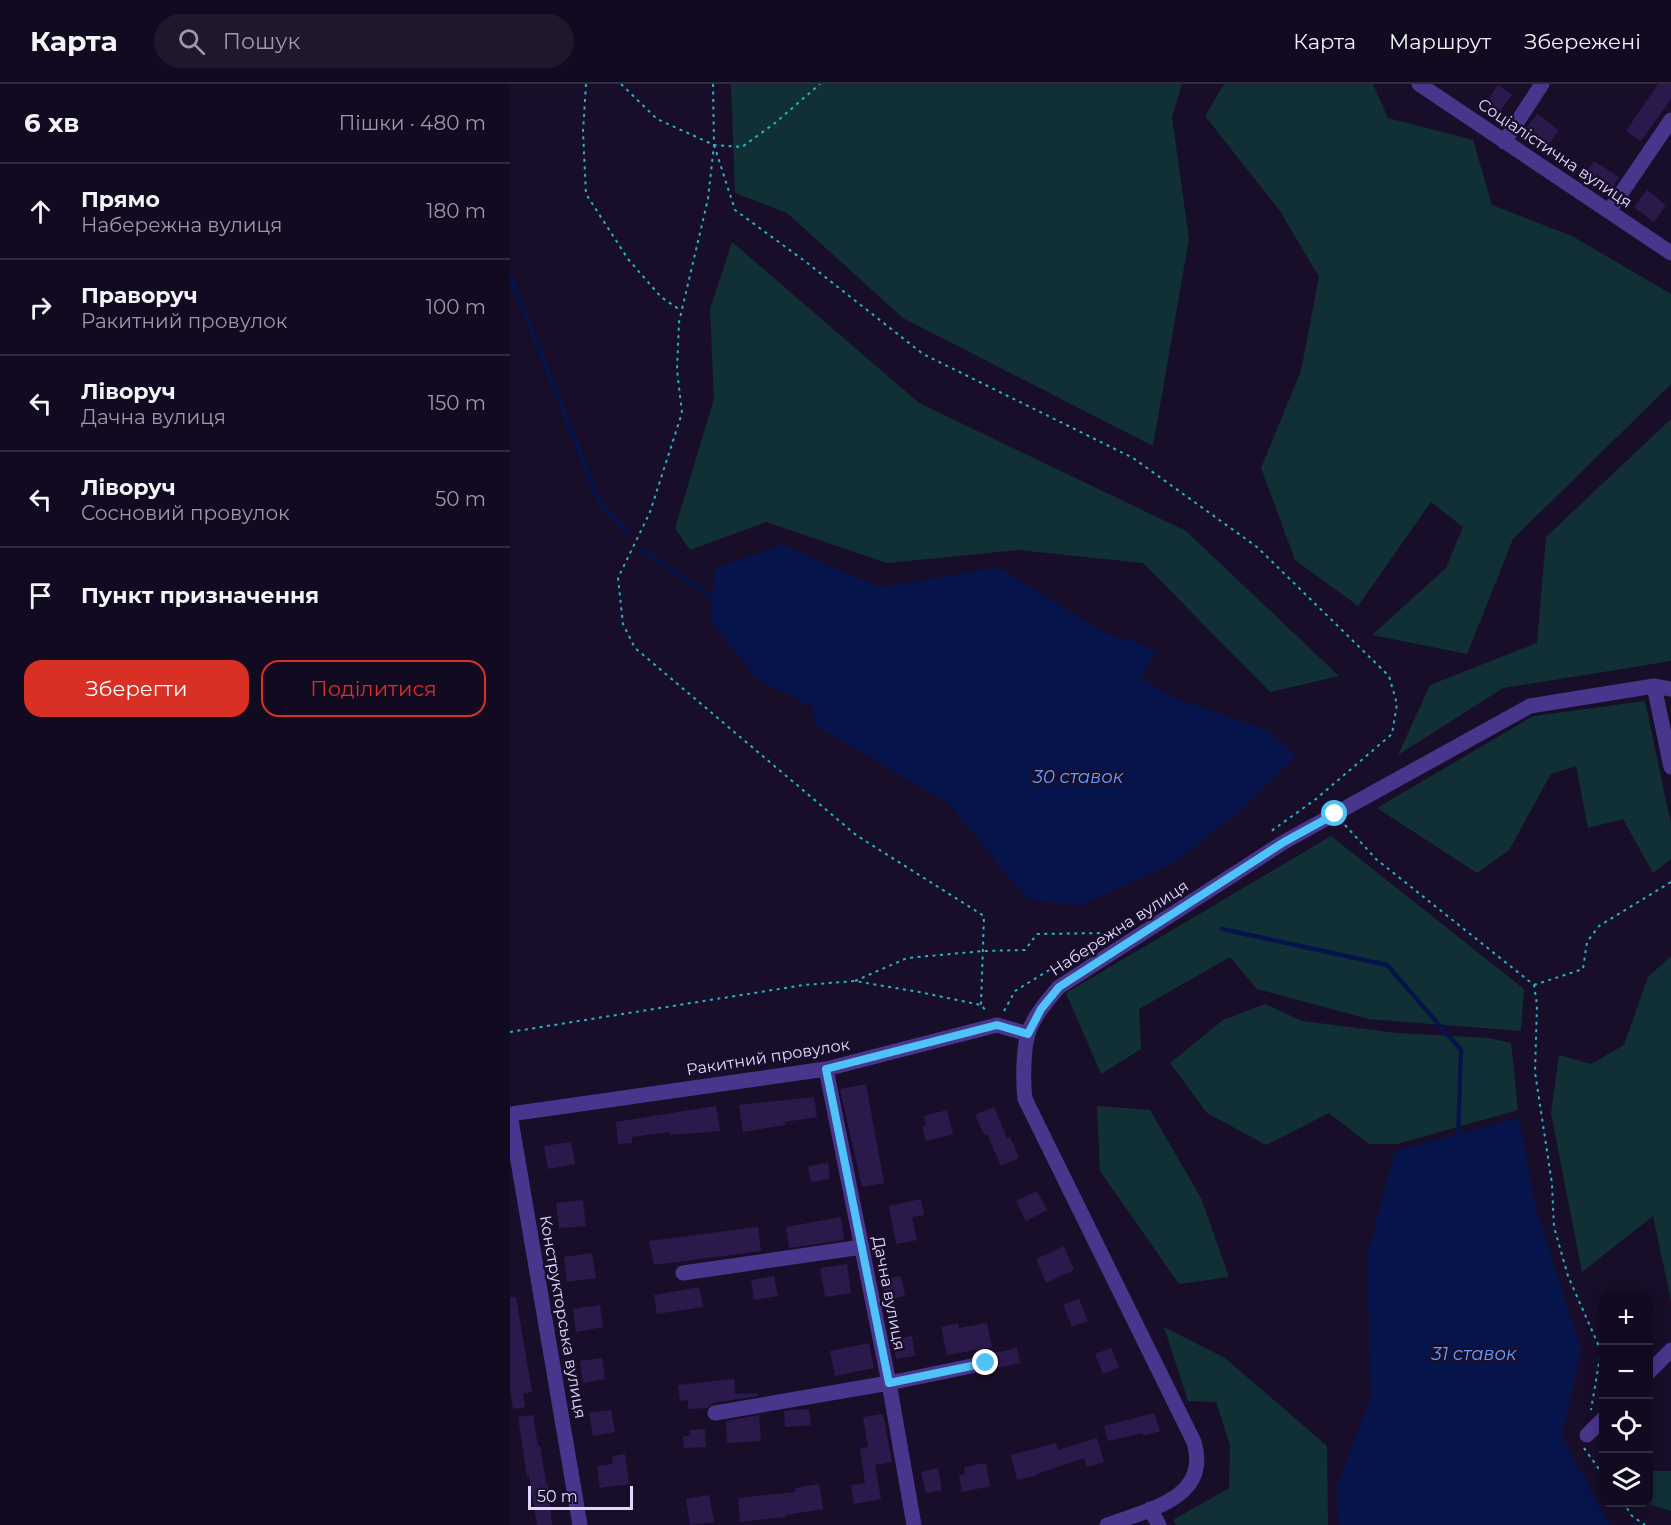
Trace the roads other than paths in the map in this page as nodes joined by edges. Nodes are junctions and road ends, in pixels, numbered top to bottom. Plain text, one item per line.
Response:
1 (1419, 84) edge
2 (1542, 84) edge
3 (1671, 120) edge
4 (1504, 142) junction
5 (1609, 211) junction
6 (1671, 253) edge
7 (1654, 686) junction
8 (1671, 689) edge
9 (1671, 766) edge
10 (1028, 1034) junction
11 (826, 1069) junction
12 (510, 1114) edge
13 (862, 1247) junction
14 (683, 1274) dead end
15 (1671, 1350) edge
16 (986, 1363) dead end
17 (1653, 1368) edge
18 (889, 1383) junction
19 (715, 1413) dead end
20 (1597, 1415) edge
21 (1587, 1435) road end
22 (1150, 1509) junction
23 (580, 1525) edge
24 (914, 1525) edge
25 (1107, 1525) edge
26 (1159, 1525) edge

1 - 4 street, Соціалістична вулиця
2 - 4 street
3 - 5 street
4 - 5 street, Соціалістична вулиця
5 - 6 street, Соціалістична вулиця
7 - 8 street, Набережна вулиця
7 - 9 street
7 - 10 street, Набережна вулиця
10 - 11 street, Ракитний провулок
10 - 22 street, Набережна вулиця
11 - 12 street, Ракитний провулок
11 - 13 street, Дачна вулиця
12 - 23 street, Конструкторська вулиця
13 - 14 street
13 - 18 street, Дачна вулиця
15 - 17 street
16 - 18 street
18 - 19 street
18 - 24 street, Дачна вулиця
20 - 21 street
22 - 25 street
22 - 26 street

